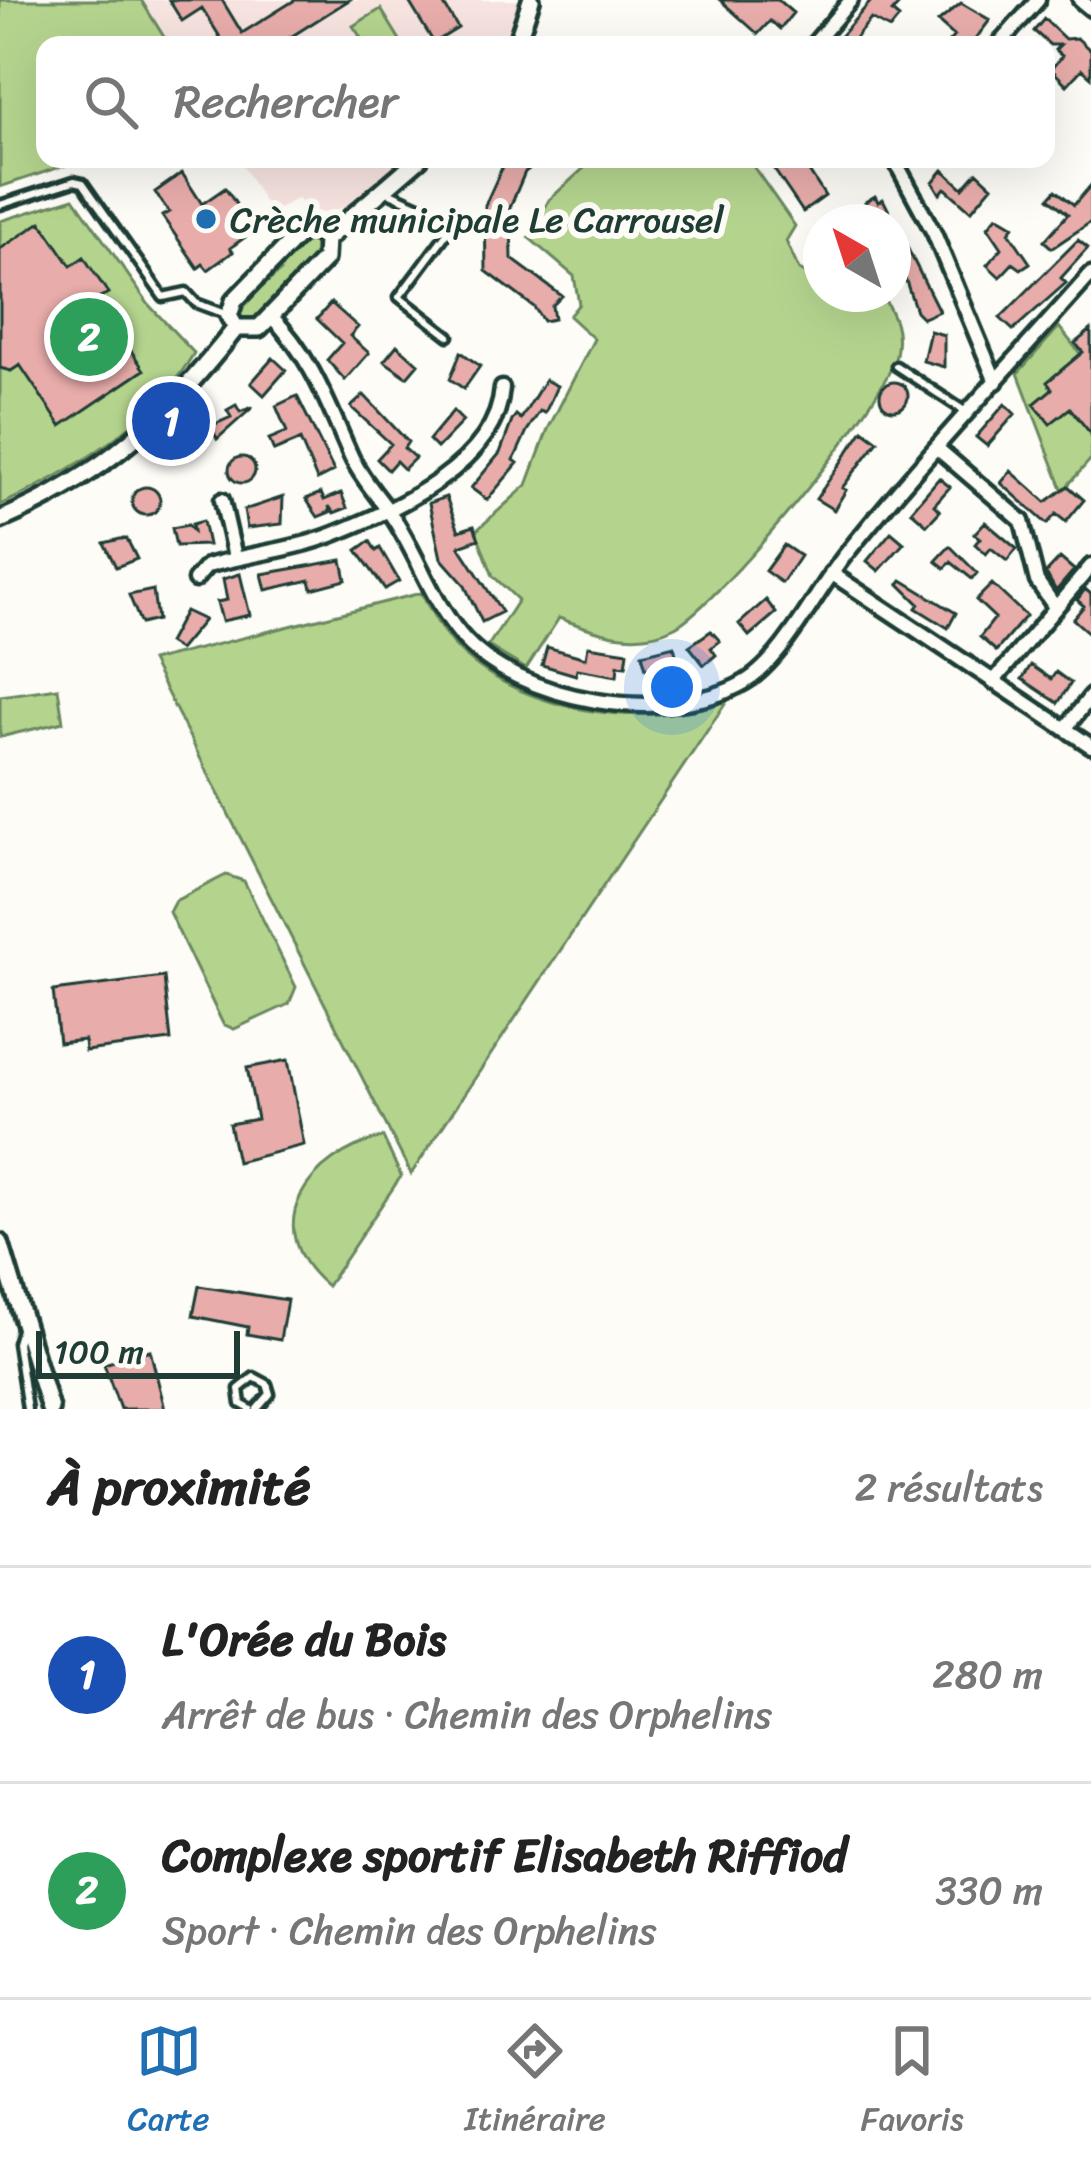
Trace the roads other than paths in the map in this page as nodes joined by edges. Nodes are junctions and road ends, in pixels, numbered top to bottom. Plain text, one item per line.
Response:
1 (531, 0) edge
2 (851, 0) edge
3 (1038, 0) edge
4 (1080, 0) edge
5 (1091, 9) edge
6 (519, 36) edge
7 (821, 36) edge
8 (1006, 36) edge
9 (409, 168) edge
10 (900, 168) edge
11 (385, 190) junction
12 (0, 205) edge
13 (326, 238) junction
14 (1091, 274) edge
15 (271, 316) junction
16 (233, 322) junction
17 (449, 336) dead end
18 (896, 366) dead end
19 (996, 382) junction
20 (502, 388) dead end
21 (969, 414) junction
22 (938, 448) junction
23 (222, 500) dead end
24 (386, 508) junction
25 (0, 520) edge
26 (235, 557) junction
27 (1091, 566) edge
28 (832, 573) junction
29 (195, 580) dead end
30 (1055, 607) junction
31 (993, 682) junction
32 (1091, 696) edge
33 (1065, 729) junction
34 (1091, 746) edge
35 (0, 1243) edge
36 (24, 1323) junction
37 (27, 1409) edge
38 (50, 1409) edge
39 (254, 1409) edge

1 - 6 street
2 - 7 street
3 - 8 street
4 - 5 street
9 - 11 street
10 - 19 street
11 - 13 street
11 - 17 lane
12 - 16 lane
13 - 15 street
13 - 16 street
14 - 19 street
15 - 16 street
15 - 24 street
16 - 25 street
18 - 21 lane
19 - 21 street
20 - 24 street
21 - 22 street
22 - 28 street
22 - 30 street
23 - 26 street
24 - 26 street
24 - 28 street
26 - 29 street
27 - 30 street
28 - 31 street
30 - 31 street
31 - 33 street
32 - 33 street
33 - 34 street
35 - 36 street
36 - 37 lane
36 - 38 street
39 - 39 lane

